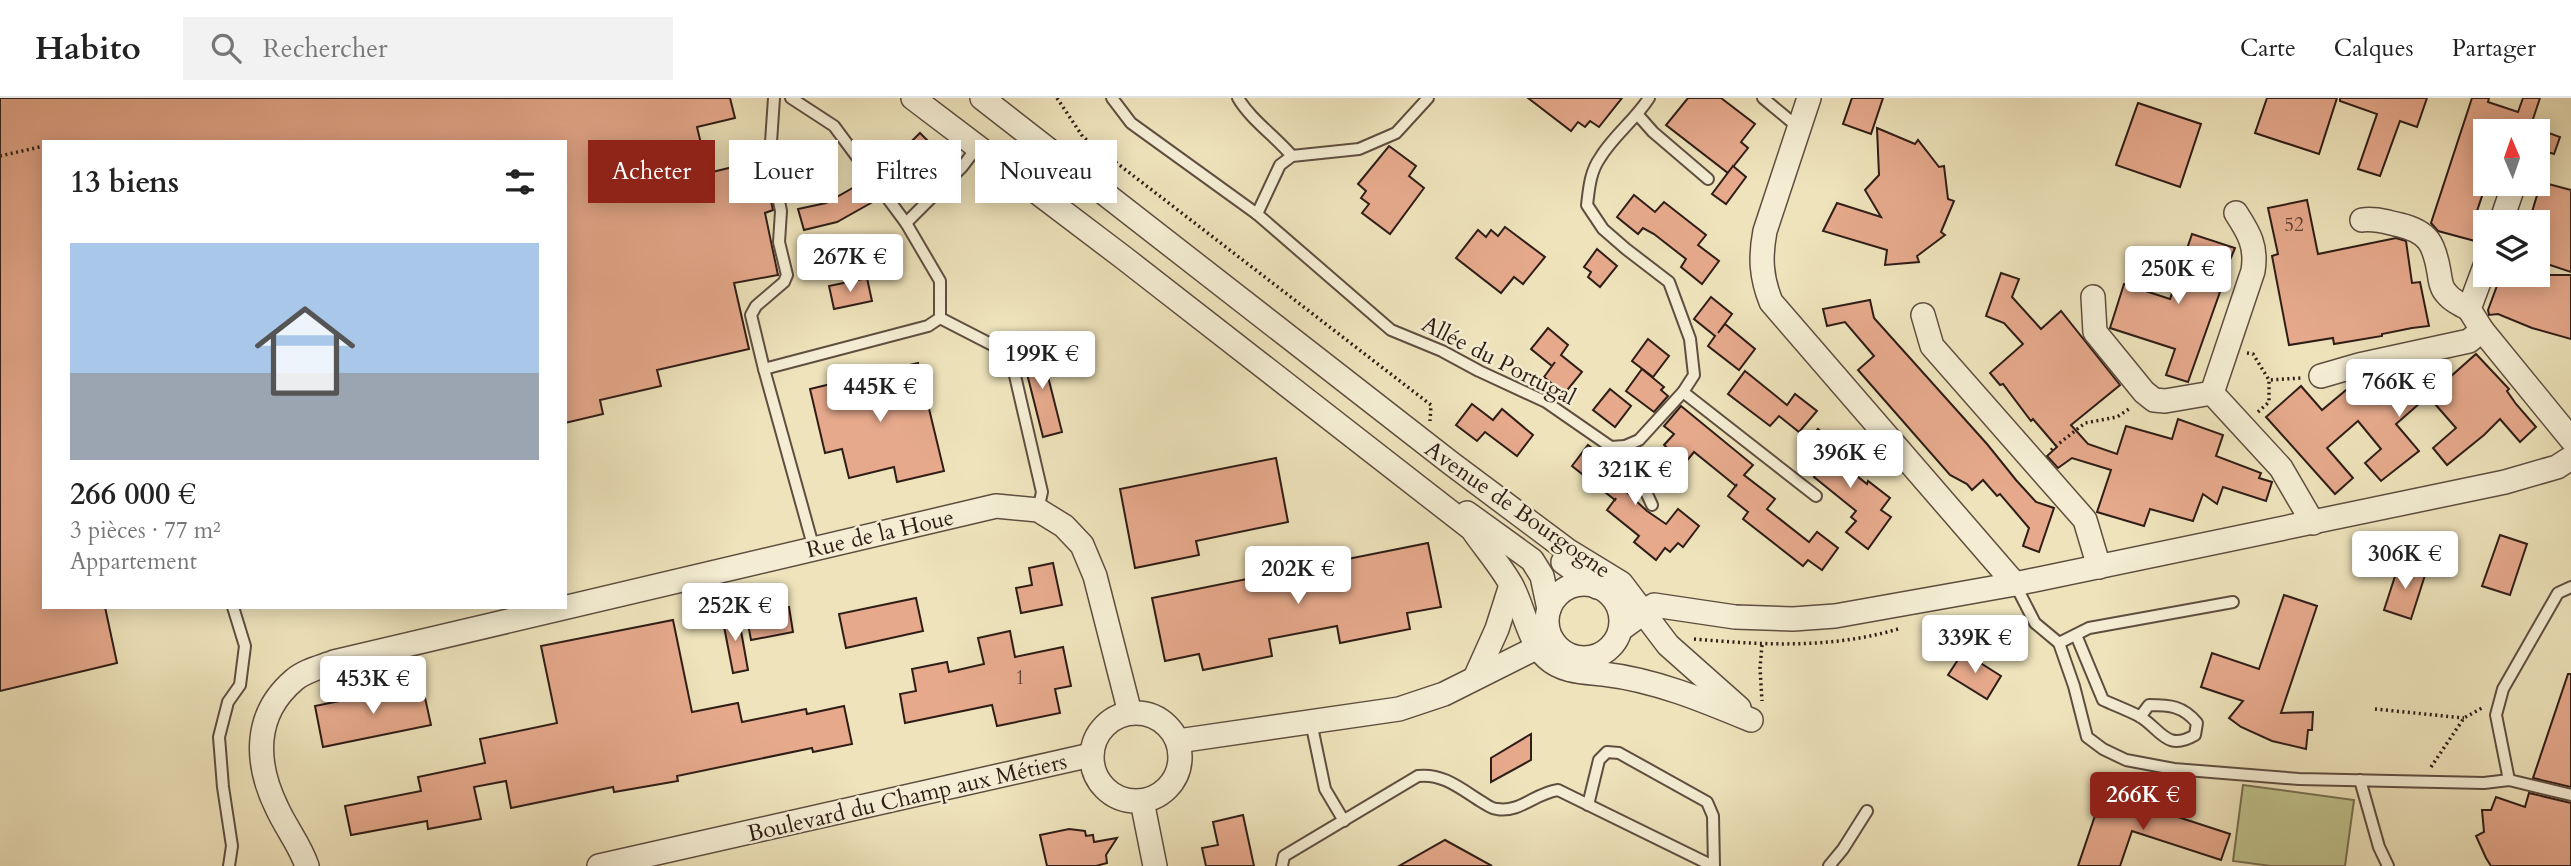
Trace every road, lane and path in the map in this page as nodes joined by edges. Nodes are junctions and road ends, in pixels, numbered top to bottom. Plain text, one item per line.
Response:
1 (774, 98) edge
2 (791, 98) edge
3 (913, 98) edge
4 (930, 98) edge
5 (962, 98) edge
6 (982, 98) edge
7 (1057, 98) edge
8 (1112, 98) edge
9 (1238, 98) edge
10 (1429, 98) edge
11 (1649, 98) edge
12 (1763, 98) edge
13 (1809, 98) edge
14 (1638, 115) junction
15 (1798, 128) junction
16 (975, 143) edge
17 (42, 146) edge
18 (975, 149) edge
19 (0, 156) edge
20 (1292, 156) junction
21 (1708, 179) dead end
22 (1053, 203) edge
23 (2236, 213) dead end
24 (1257, 214) junction
25 (2361, 220) dead end
26 (906, 223) junction
27 (2477, 287) edge
28 (2092, 297) dead end
29 (2469, 309) junction
30 (1923, 315) dead end
31 (940, 318) junction
32 (2482, 330) junction
33 (2226, 351) junction
34 (764, 369) junction
35 (2321, 376) joint
36 (2269, 380) junction
37 (1683, 392) junction
38 (2212, 393) junction
39 (2148, 396) junction
40 (1430, 425) dead end
41 (2242, 426) junction
42 (2571, 439) edge
43 (1625, 446) junction
44 (2571, 458) edge
45 (2035, 464) junction
46 (1816, 496) dead end
47 (1653, 505) dead end
48 (1038, 510) junction
49 (2313, 523) junction
50 (814, 549) junction
51 (2099, 567) junction
52 (2015, 584) junction
53 (1511, 585) junction
54 (2571, 587) edge
55 (1603, 590) junction
56 (2234, 601) dead end
57 (1643, 606) junction
58 (567, 607) edge
59 (234, 609) edge
60 (559, 609) edge
61 (1549, 609) junction
62 (1621, 629) junction
63 (2076, 635) junction
64 (2059, 643) junction
65 (1545, 644) junction
66 (1762, 645) dead end
67 (1475, 678) junction
68 (2500, 700) junction
69 (2375, 709) dead end
70 (1130, 713) junction
71 (2140, 717) junction
72 (2464, 718) junction
73 (1751, 720) junction
74 (1311, 722) junction
75 (1178, 741) junction
76 (1091, 755) junction
77 (2360, 780) junction
78 (2508, 780) junction
79 (2424, 782) junction
80 (2571, 795) edge
81 (1142, 802) junction
82 (1588, 805) junction
83 (1867, 811) dead end
84 (1344, 821) junction
85 (229, 866) edge
86 (307, 866) edge
87 (599, 866) edge
88 (1155, 866) edge
89 (1282, 866) edge
90 (1714, 866) edge
91 (1829, 866) edge
92 (2388, 866) edge

1 - 34 lane
2 - 26 lane
3 - 16 street, Avenue de Bourgogne
4 - 61 street, Avenue de Bourgogne
5 - 55 street, Avenue de Bourgogne
6 - 57 street, Avenue de Bourgogne
7 - 40 path
8 - 24 lane, Allée du Portugal
9 - 20 lane
10 - 20 lane
11 - 14 lane
12 - 15 lane
13 - 15 street
14 - 21 lane
14 - 37 lane
15 - 52 street
17 - 19 path
18 - 26 lane
20 - 24 lane
22 - 53 street, Avenue de Bourgogne
23 - 33 street
24 - 43 lane, Allée du Portugal
25 - 29 street
26 - 31 lane
27 - 29 street
28 - 39 street
29 - 32 street
30 - 45 street
31 - 34 lane
31 - 48 lane
32 - 35 street
32 - 42 street
33 - 36 path
33 - 38 street
34 - 50 lane
35 - 36 path
36 - 41 path
37 - 43 lane
37 - 46 lane
38 - 39 street
38 - 41 street
39 - 45 path
41 - 49 street
43 - 47 lane
44 - 49 street
45 - 51 street
48 - 50 street, Rue de la Houe
48 - 70 street, Rue de la Houe
49 - 51 street
50 - 58 street, Rue de la Houe
51 - 52 street
52 - 57 street
52 - 64 lane
53 - 65 street, Avenue de Bourgogne
53 - 67 street
54 - 68 lane
55 - 57 street
55 - 61 street
55 - 62 street
56 - 63 lane
57 - 62 street
57 - 73 street, Avenue de Bourgogne
59 - 85 lane
60 - 86 street, Rue de la Houe
61 - 65 street
62 - 65 street
63 - 64 lane
63 - 71 lane
64 - 77 lane
65 - 67 street
65 - 73 street, Avenue de Bourgogne
66 - 73 path
67 - 74 street
68 - 72 path
68 - 78 lane
69 - 72 path
70 - 75 street
70 - 76 street
71 - 71 lane
72 - 79 path
74 - 75 street
74 - 84 lane
75 - 81 street
76 - 81 street
76 - 87 street, Boulevard du Champ aux Métiers
77 - 79 lane
77 - 92 lane
78 - 79 lane
78 - 80 lane
81 - 88 street
82 - 84 lane
82 - 90 lane
82 - 90 lane
83 - 91 lane
84 - 89 lane

